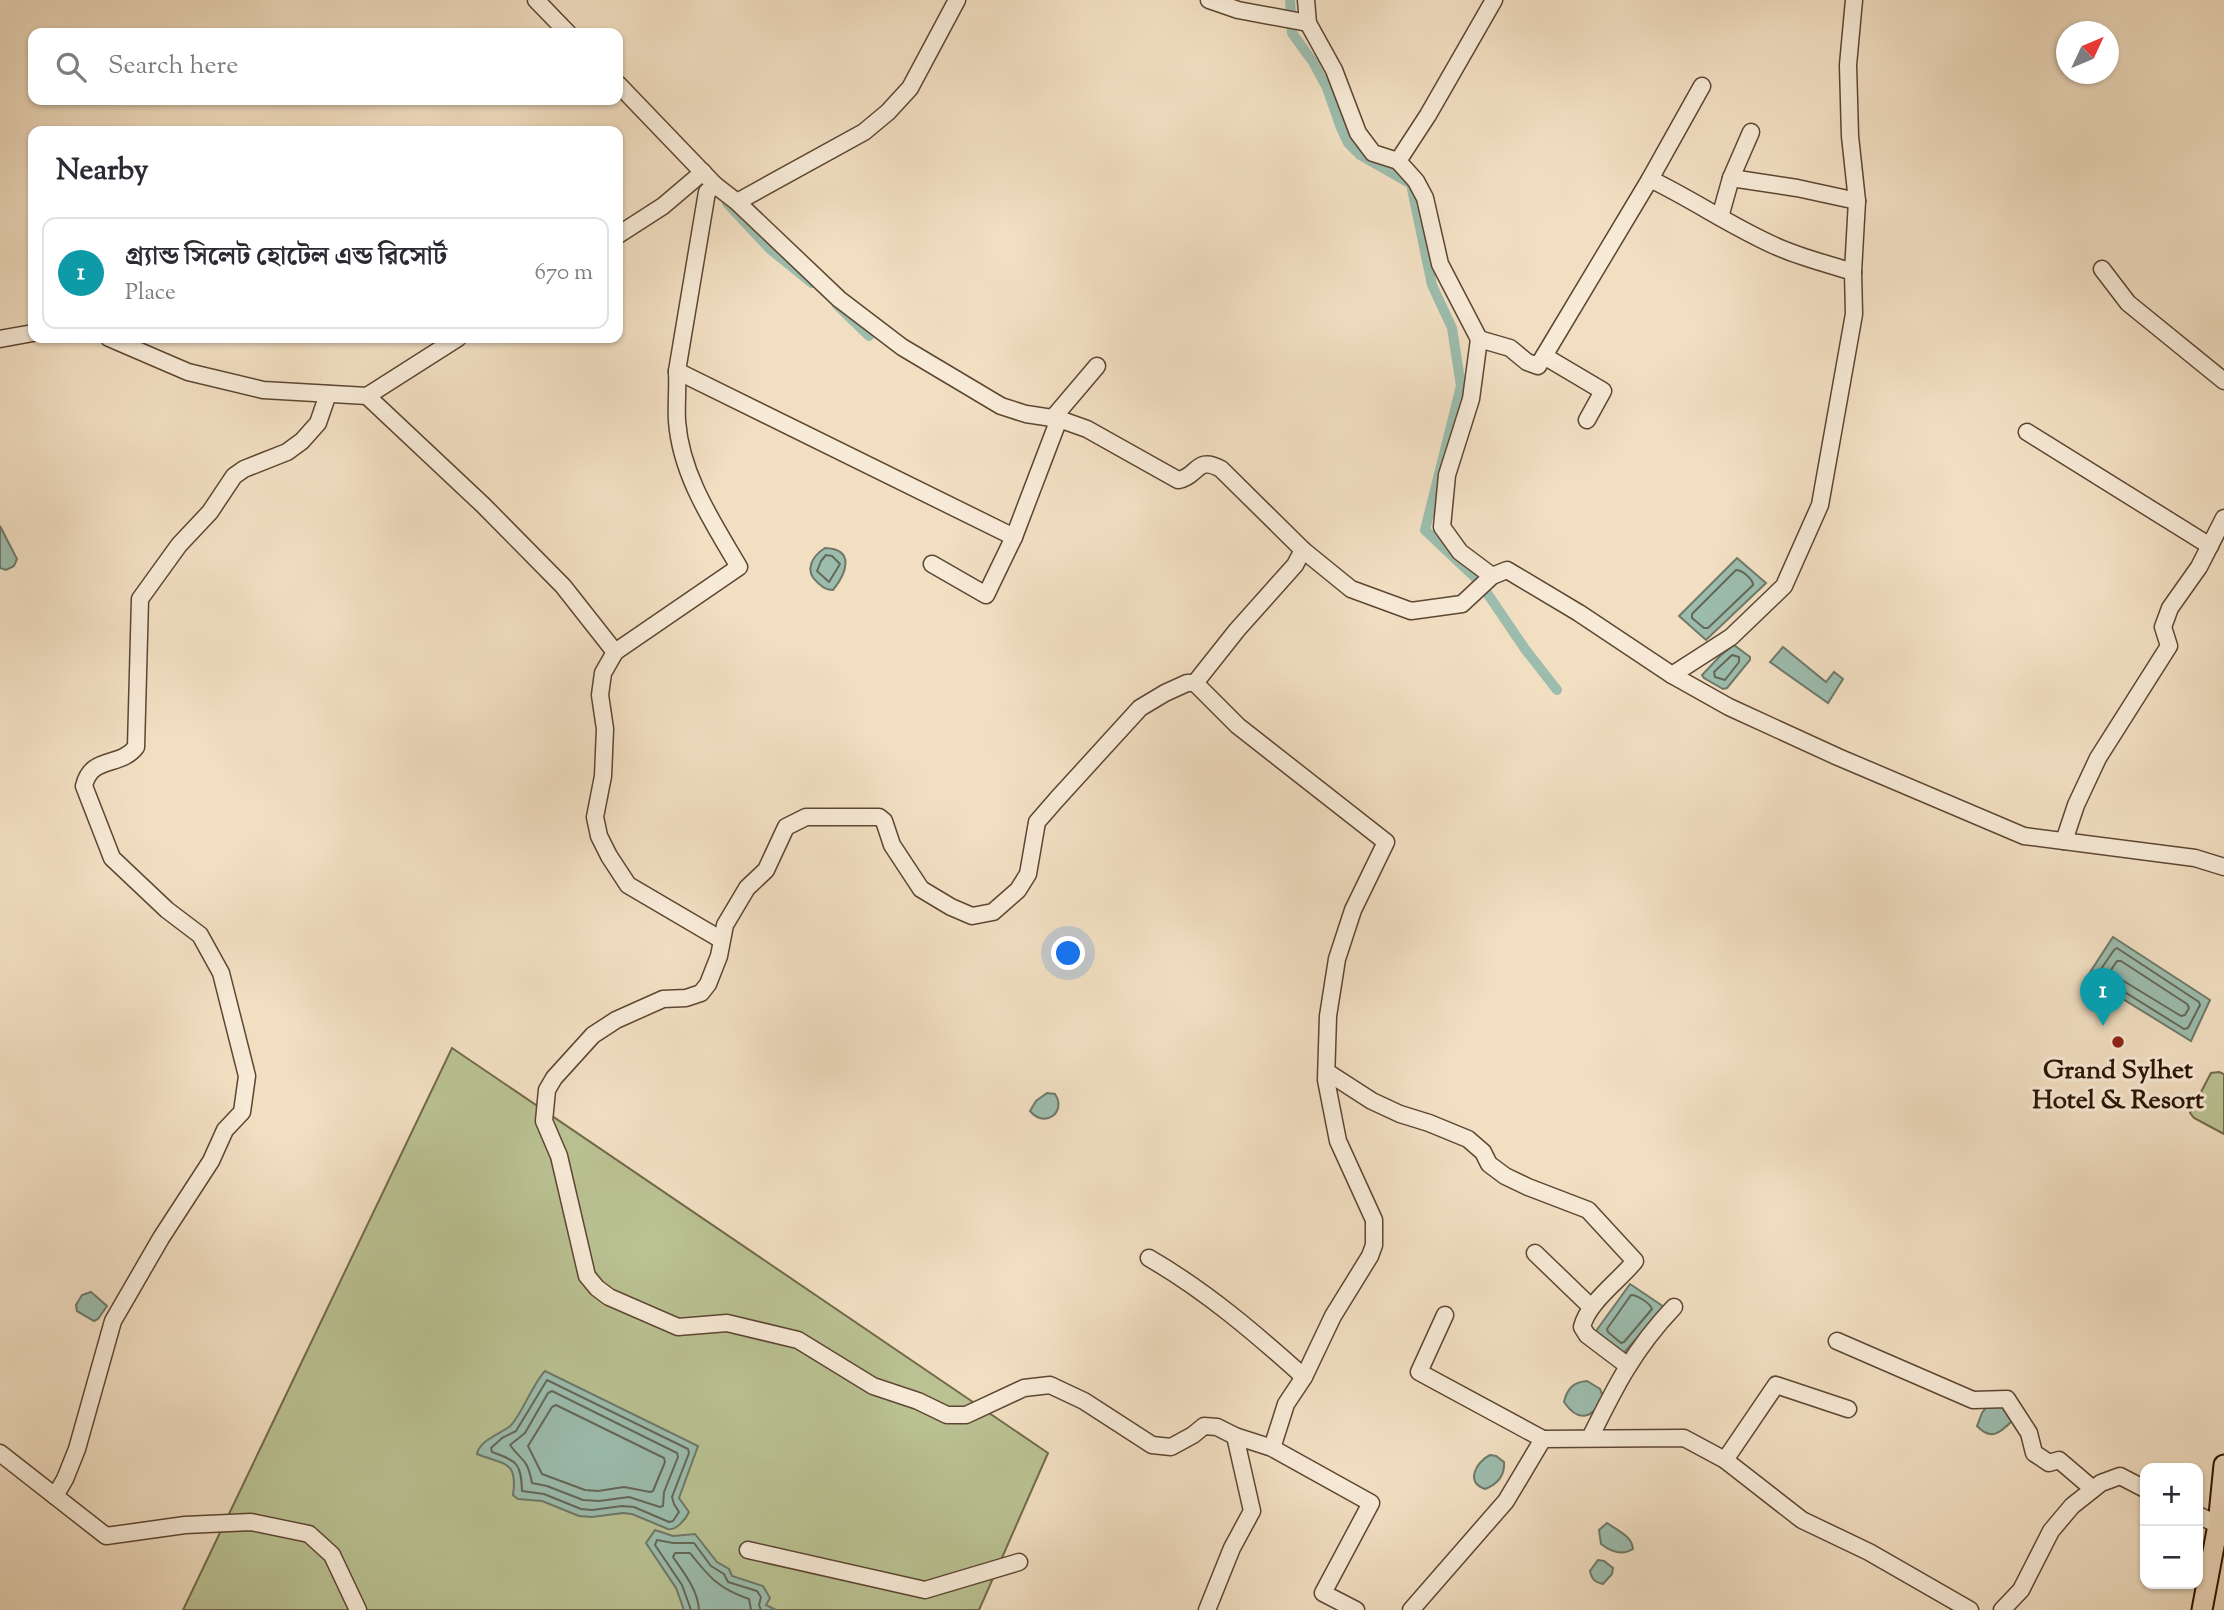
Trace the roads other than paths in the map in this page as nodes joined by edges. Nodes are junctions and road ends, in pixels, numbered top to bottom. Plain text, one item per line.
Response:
1 (536, 0) edge
2 (957, 0) edge
3 (1209, 0) edge
4 (1306, 0) edge
5 (1494, 0) edge
6 (1854, 0) edge
7 (1303, 22) junction
8 (563, 28) edge
9 (1702, 86) dead end
10 (623, 89) edge
11 (1751, 132) dead end
12 (1398, 161) junction
13 (703, 172) junction
14 (1731, 178) junction
15 (1650, 179) junction
16 (715, 185) junction
17 (1857, 201) junction
18 (737, 202) junction
19 (1720, 217) junction
20 (623, 232) edge
21 (2102, 269) dead end
22 (1853, 272) junction
23 (28, 334) edge
24 (0, 339) edge
25 (1479, 339) junction
26 (120, 343) edge
27 (450, 343) edge
28 (1545, 356) junction
29 (1097, 366) dead end
30 (677, 371) junction
31 (2224, 381) edge
32 (328, 394) junction
33 (367, 396) junction
34 (1056, 419) junction
35 (1587, 419) dead end
36 (2027, 432) dead end
37 (2224, 518) edge
38 (1013, 537) junction
39 (2210, 546) junction
40 (1303, 550) junction
41 (932, 564) dead end
42 (1492, 576) junction
43 (615, 652) junction
44 (1672, 675) junction
45 (1195, 683) junction
46 (2064, 841) junction
47 (2224, 867) edge
48 (720, 939) junction
49 (1327, 1072) junction
50 (1535, 1254) dead end
51 (1149, 1258) dead end
52 (1591, 1307) junction
53 (1674, 1307) dead end
54 (1446, 1315) dead end
55 (1837, 1341) dead end
56 (1628, 1366) junction
57 (1304, 1377) junction
58 (1847, 1409) dead end
59 (1236, 1436) junction
60 (1590, 1438) junction
61 (1543, 1439) junction
62 (1272, 1448) junction
63 (0, 1453) edge
64 (1725, 1460) junction
65 (2224, 1465) edge
66 (2140, 1486) edge
67 (2094, 1489) junction
68 (55, 1496) junction
69 (2203, 1517) edge
70 (2221, 1525) edge
71 (748, 1550) dead end
72 (1019, 1562) dead end
73 (358, 1610) edge
74 (1208, 1610) edge
75 (1356, 1610) edge
76 (1411, 1610) edge
77 (1970, 1610) edge
78 (2001, 1610) edge
79 (2202, 1610) edge

1 - 8 street
2 - 18 street
3 - 7 street
4 - 7 street
5 - 12 street
6 - 17 street
7 - 12 street
9 - 15 street
10 - 13 street
11 - 14 street
12 - 25 street
13 - 16 street
13 - 20 street
14 - 17 street
14 - 19 street
15 - 19 street
15 - 28 street
16 - 18 street
16 - 30 street
17 - 22 street
18 - 34 street
19 - 22 street
21 - 31 street
22 - 44 street
23 - 24 street
25 - 28 street
25 - 42 street
26 - 32 street
27 - 33 street
28 - 35 street
29 - 34 street
30 - 38 street
30 - 43 street
32 - 33 street
32 - 68 street
33 - 43 street
34 - 38 street
34 - 40 street
36 - 39 street
37 - 39 street
38 - 41 street
39 - 46 street
40 - 42 street
40 - 45 street
42 - 44 street
43 - 48 street
44 - 46 street
45 - 48 street
45 - 49 street
46 - 47 street
48 - 59 street
49 - 52 street
49 - 57 street
50 - 52 street
51 - 57 street
52 - 56 street
53 - 56 street
54 - 61 street
55 - 67 street
56 - 60 street
57 - 62 street
58 - 64 street
59 - 62 street
59 - 74 street
60 - 61 street
60 - 64 street
61 - 76 street
62 - 75 street
63 - 68 street
64 - 77 street
65 - 70 main road
66 - 67 street
67 - 78 street
68 - 73 street
69 - 70 street
70 - 79 main road
71 - 72 street

